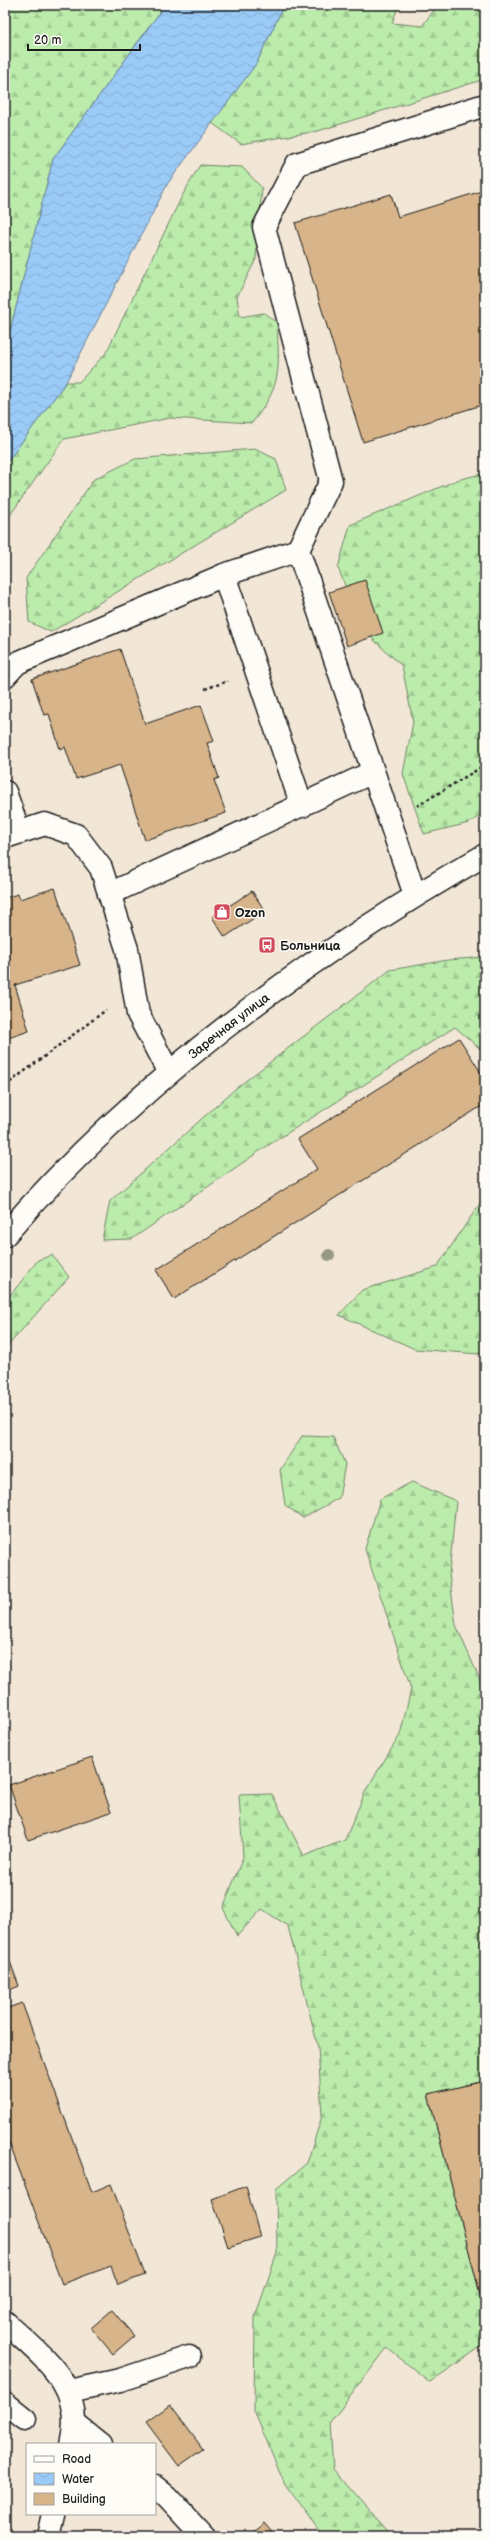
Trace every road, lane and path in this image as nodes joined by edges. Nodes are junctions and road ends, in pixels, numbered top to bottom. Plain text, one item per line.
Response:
1 (485, 105) edge
2 (298, 550) junction
3 (224, 575) junction
4 (5, 676) edge
5 (485, 765) edge
6 (373, 772) junction
7 (5, 792) edge
8 (302, 806) junction
9 (413, 809) dead end
10 (12, 834) edge
11 (485, 855) edge
12 (109, 894) junction
13 (414, 895) junction
14 (134, 989) junction
15 (169, 1073) junction
16 (5, 1086) edge
17 (5, 1235) edge
18 (5, 2322) edge
19 (189, 2357) dead end
20 (69, 2391) junction
21 (5, 2403) edge
22 (25, 2419) dead end
23 (73, 2434) edge
24 (97, 2443) edge
25 (156, 2488) edge
26 (53, 2515) edge
27 (48, 2536) edge
28 (203, 2536) edge

1 - 2 main road
2 - 3 main road
2 - 6 main road
3 - 4 main road
3 - 8 main road
5 - 9 path
6 - 8 main road
6 - 13 main road
7 - 10 main road
8 - 12 main road
10 - 12 main road
11 - 13 main road, Заречная улица
12 - 14 main road
13 - 15 main road, Заречная улица
14 - 15 main road
14 - 16 path
15 - 17 main road, Заречная улица
18 - 20 main road
19 - 20 main road
20 - 23 main road
21 - 22 main road
23 - 24 main road
25 - 28 main road
26 - 27 main road

